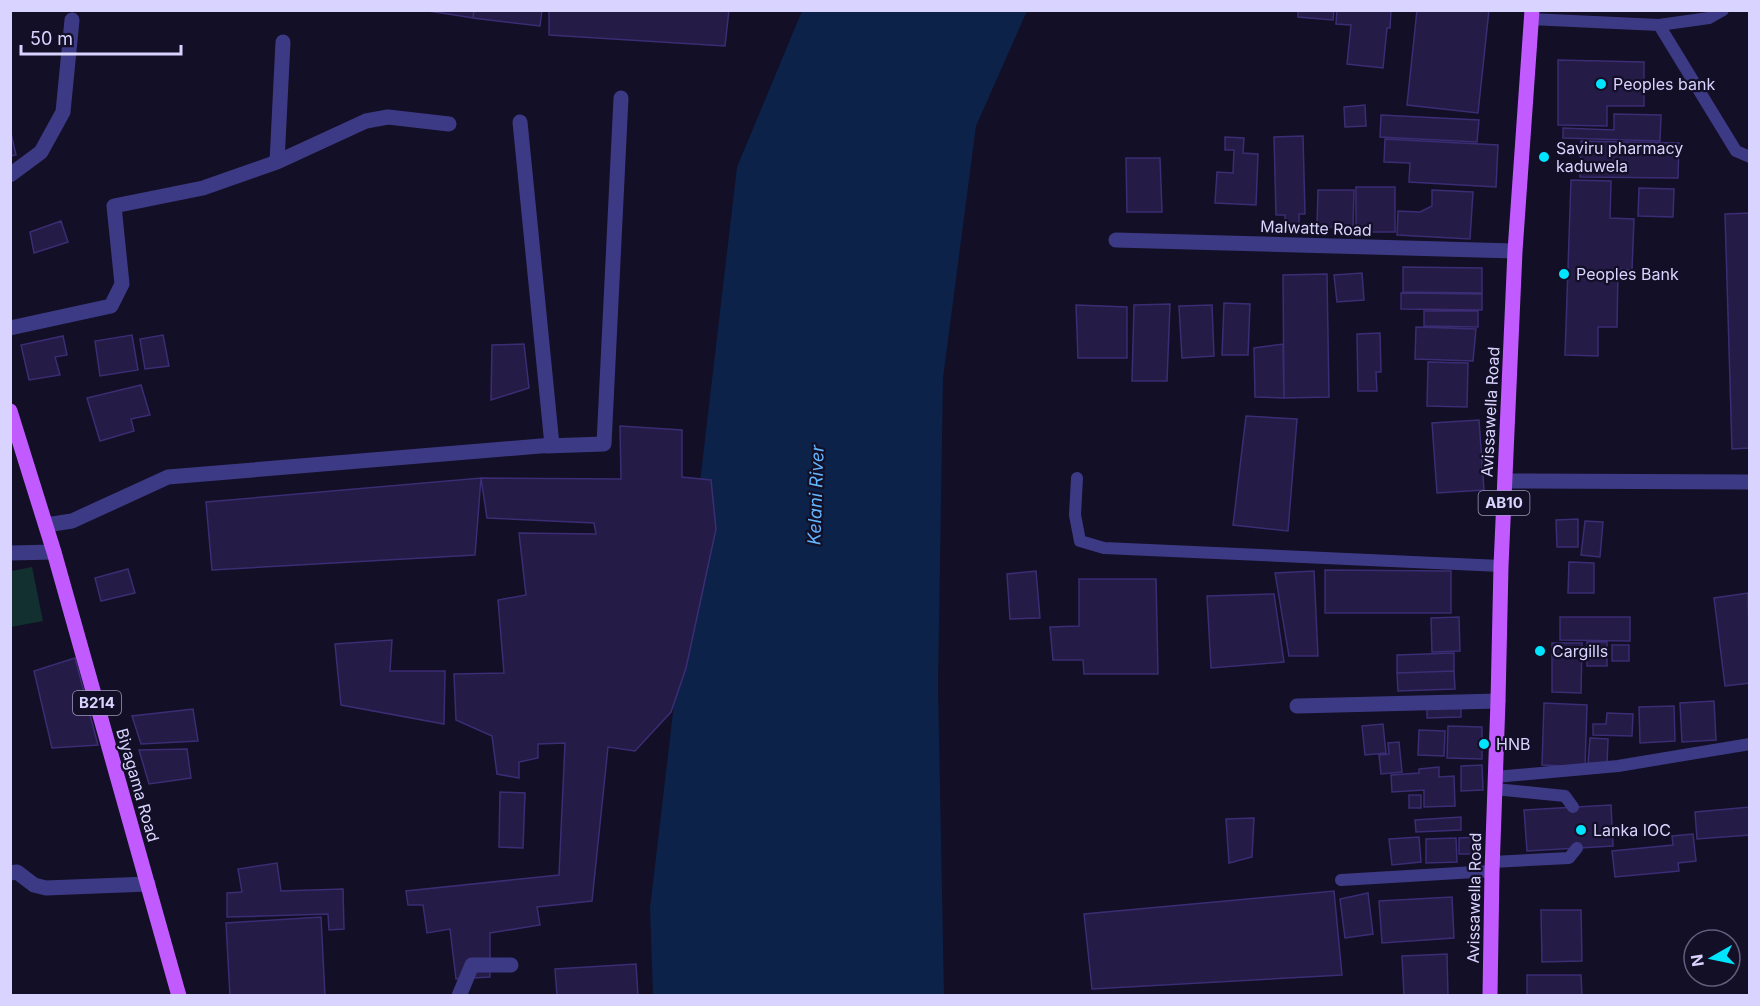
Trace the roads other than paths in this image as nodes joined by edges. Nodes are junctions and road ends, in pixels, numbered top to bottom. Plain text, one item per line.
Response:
1 (1723, 10) edge
2 (1531, 15) edge
3 (72, 20) dead end
4 (1659, 25) junction
5 (283, 42) dead end
6 (621, 98) dead end
7 (520, 122) dead end
8 (449, 124) dead end
9 (1749, 157) edge
10 (277, 162) junction
11 (10, 175) edge
12 (1116, 240) dead end
13 (1515, 251) junction
14 (10, 328) edge
15 (10, 411) edge
16 (546, 446) junction
17 (1077, 478) dead end
18 (1505, 481) junction
19 (1749, 482) edge
20 (46, 525) junction
21 (54, 552) junction
22 (10, 553) edge
23 (1500, 566) junction
24 (1498, 701) junction
25 (1297, 706) dead end
26 (1749, 744) edge
27 (1495, 783) junction
28 (1573, 807) dead end
29 (1577, 848) dead end
30 (1492, 866) junction
31 (10, 873) edge
32 (1341, 880) dead end
33 (148, 884) junction
34 (511, 965) dead end
35 (179, 996) edge
36 (459, 996) edge
37 (1490, 996) edge

1 - 4 lane
2 - 4 lane
2 - 13 main road, Avissawella Road / AB10
3 - 11 street
4 - 9 lane
5 - 10 street
6 - 16 street
7 - 16 street
8 - 10 street
10 - 14 street
12 - 13 street, Malwatte Road
13 - 18 main road, Avissawella Road / AB10
15 - 20 main road, Biyagama Road / B214
16 - 20 street
17 - 23 lane
18 - 19 street
18 - 23 main road, Avissawella Road / AB10
20 - 21 main road, Biyagama Road / B214
21 - 22 street
21 - 33 main road, Biyagama Road / B214
23 - 24 main road, Avissawella Road / AB10
24 - 25 street
24 - 27 main road, Avissawella Road / AB10
26 - 27 lane
27 - 28 lane
27 - 30 main road, Avissawella Road / AB10
29 - 30 lane
30 - 32 lane
30 - 37 main road, Avissawella Road / AB10
31 - 33 street
33 - 35 main road, Biyagama Road / B214
34 - 36 street

